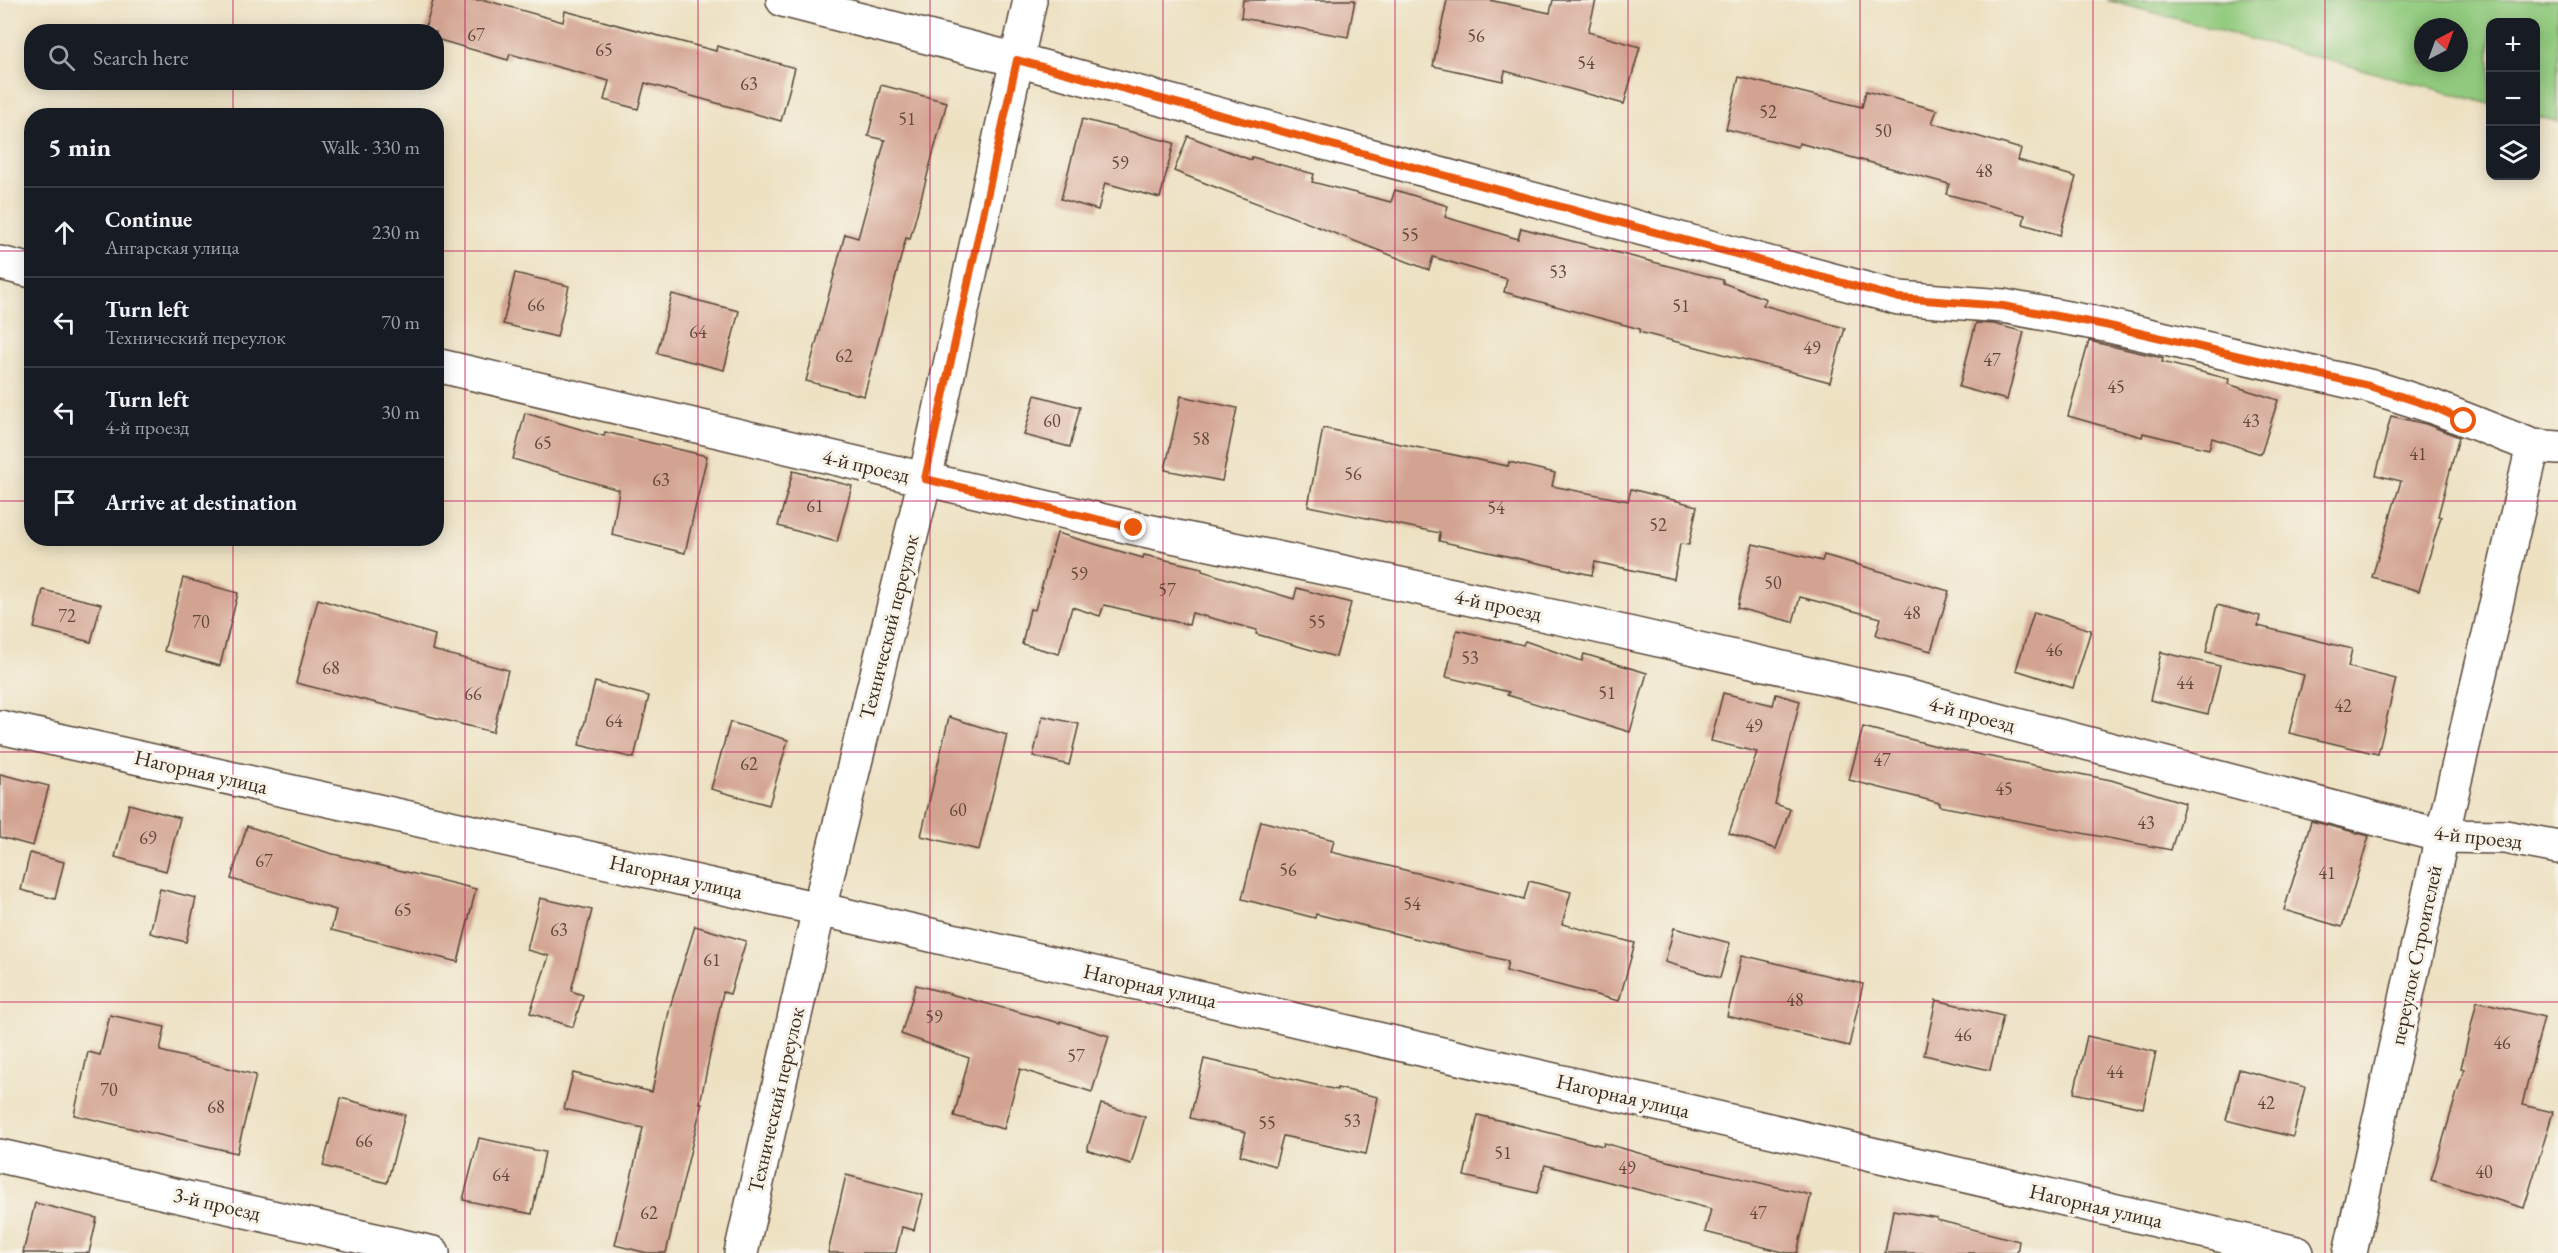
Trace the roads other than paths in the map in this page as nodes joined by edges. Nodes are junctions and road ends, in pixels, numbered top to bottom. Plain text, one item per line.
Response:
1 (783, 0) edge
2 (1030, 0) edge
3 (1017, 60) junction
4 (0, 263) edge
5 (24, 269) edge
6 (444, 367) edge
7 (2545, 447) edge
8 (925, 479) junction
9 (0, 727) edge
10 (2442, 836) junction
11 (2558, 847) edge
12 (819, 909) junction
13 (0, 1156) edge
14 (434, 1253) edge
15 (741, 1253) edge
16 (2297, 1253) edge
17 (2350, 1253) edge

1 - 3 street
2 - 3 street, Технический переулок
3 - 7 street
3 - 8 street, Технический переулок
4 - 5 street
6 - 8 street, 4-й проезд
7 - 10 street, переулок Строителей
8 - 10 street, 4-й проезд
8 - 12 street, Технический переулок
9 - 12 street, Нагорная улица
10 - 11 street, 4-й проезд
10 - 17 street, переулок Строителей
12 - 15 street, Технический переулок
12 - 16 street, Нагорная улица
13 - 14 street, 3-й проезд

